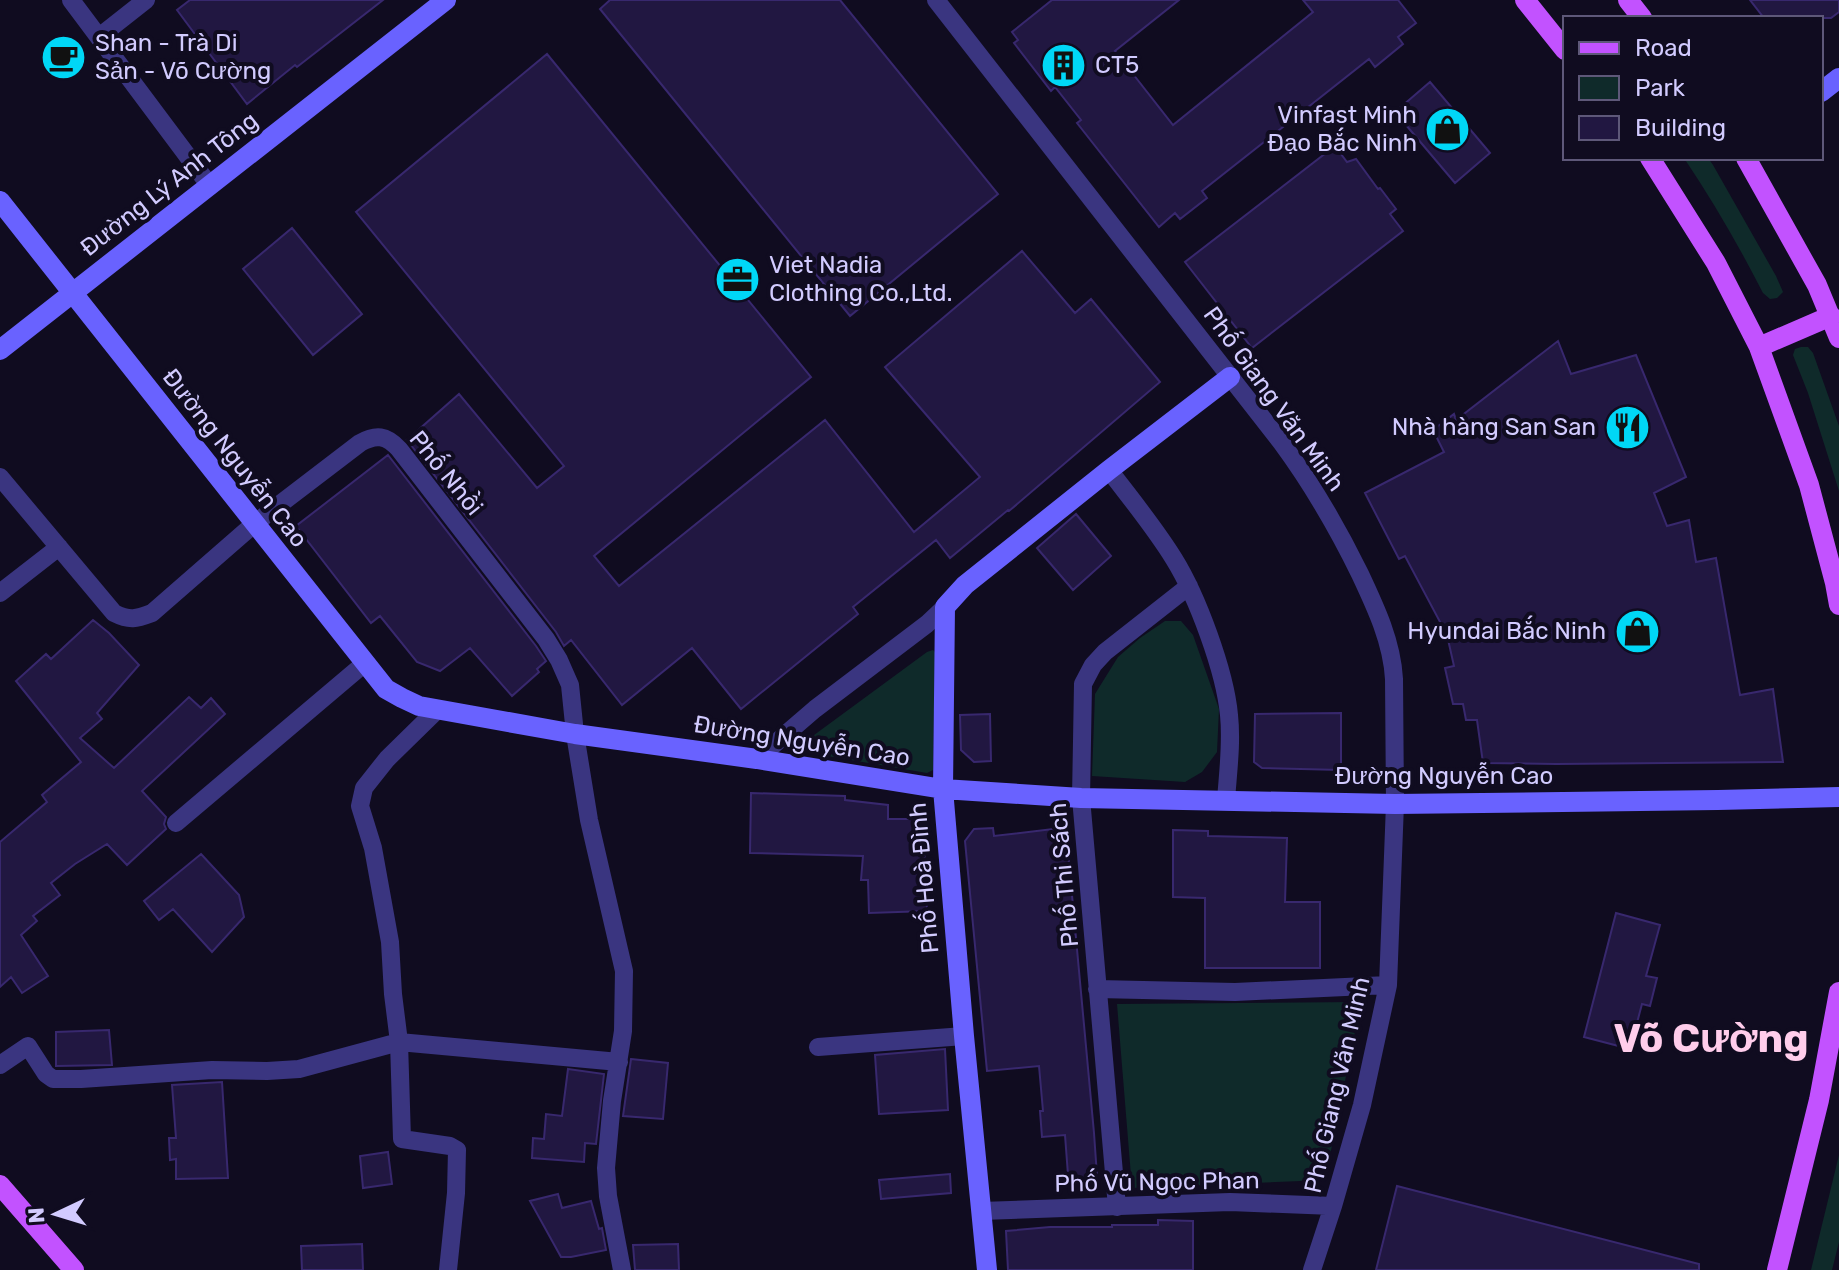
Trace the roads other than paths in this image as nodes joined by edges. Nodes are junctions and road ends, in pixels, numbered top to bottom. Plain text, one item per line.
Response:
1 (71, 0) edge
2 (146, 0) edge
3 (446, 0) edge
4 (936, 0) edge
5 (1525, 0) edge
6 (1628, 0) edge
7 (1640, 16) edge
8 (99, 37) junction
9 (1563, 48) edge
10 (1839, 78) edge
11 (1823, 90) edge
12 (1651, 160) edge
13 (1747, 160) edge
14 (210, 186) junction
15 (0, 201) edge
16 (72, 292) junction
17 (1831, 316) junction
18 (1839, 338) edge
19 (1759, 347) junction
20 (0, 350) edge
21 (1230, 377) junction
22 (1109, 470) junction
23 (0, 477) edge
24 (254, 524) junction
25 (59, 547) junction
26 (1189, 586) junction
27 (0, 593) edge
28 (1839, 605) edge
29 (945, 607) junction
30 (365, 663) junction
31 (438, 709) junction
32 (575, 734) junction
33 (757, 759) junction
34 (943, 789) junction
35 (1839, 797) edge
36 (1081, 798) junction
37 (1226, 800) junction
38 (1395, 804) junction
39 (176, 823) dead end
40 (1388, 985) junction
41 (1097, 989) junction
42 (1839, 992) edge
43 (964, 1036) junction
44 (399, 1042) junction
45 (818, 1047) dead end
46 (619, 1062) junction
47 (0, 1065) edge
48 (0, 1185) edge
49 (1333, 1206) junction
50 (1117, 1207) junction
51 (981, 1211) junction
52 (74, 1270) edge
53 (448, 1270) edge
54 (622, 1270) edge
55 (987, 1270) edge
56 (1312, 1270) edge
57 (1777, 1270) edge

1 - 8 street
2 - 8 street
3 - 14 main road, Đường Lý Anh Tông
4 - 21 street, Phố Giang Văn Minh
5 - 9 main road
6 - 7 main road
8 - 14 street
10 - 11 main road
12 - 19 main road
13 - 17 main road
14 - 16 main road, Đường Lý Anh Tông
15 - 16 main road, Đường Nguyễn Cao
16 - 20 main road, Đường Lý Anh Tông
16 - 24 main road, Đường Nguyễn Cao
17 - 18 main road
17 - 19 main road
19 - 28 main road
21 - 22 main road
21 - 38 street, Phố Giang Văn Minh
22 - 26 street
22 - 29 main road
23 - 25 street, Phố Nhồi
24 - 25 street, Phố Nhồi
24 - 30 main road, Đường Nguyễn Cao
24 - 32 street, Phố Nhồi
25 - 27 street
26 - 36 street, Phố Thi Sách
26 - 37 street
29 - 33 street
29 - 34 main road, Phố Hoà Đình
30 - 31 main road, Đường Nguyễn Cao
30 - 39 street
31 - 32 main road, Đường Nguyễn Cao
31 - 44 street
32 - 33 main road, Đường Nguyễn Cao
32 - 46 street, Phố Nhồi
33 - 34 main road, Đường Nguyễn Cao
34 - 36 main road, Đường Nguyễn Cao
34 - 43 main road, Phố Hoà Đình
35 - 38 main road, Đường Nguyễn Cao
36 - 37 main road, Đường Nguyễn Cao
36 - 41 street, Phố Thi Sách
37 - 38 main road, Đường Nguyễn Cao
38 - 40 street, Phố Giang Văn Minh
40 - 41 street
40 - 49 street, Phố Giang Văn Minh
41 - 50 street, Phố Thi Sách
42 - 57 main road
43 - 45 street
43 - 51 main road, Phố Hoà Đình
44 - 46 street
44 - 47 street
44 - 53 street
46 - 54 street, Phố Nhồi
48 - 52 main road
49 - 50 street, Phố Vũ Ngọc Phan
49 - 56 street, Phố Giang Văn Minh
50 - 51 street, Phố Vũ Ngọc Phan
51 - 55 main road, Phố Hoà Đình

